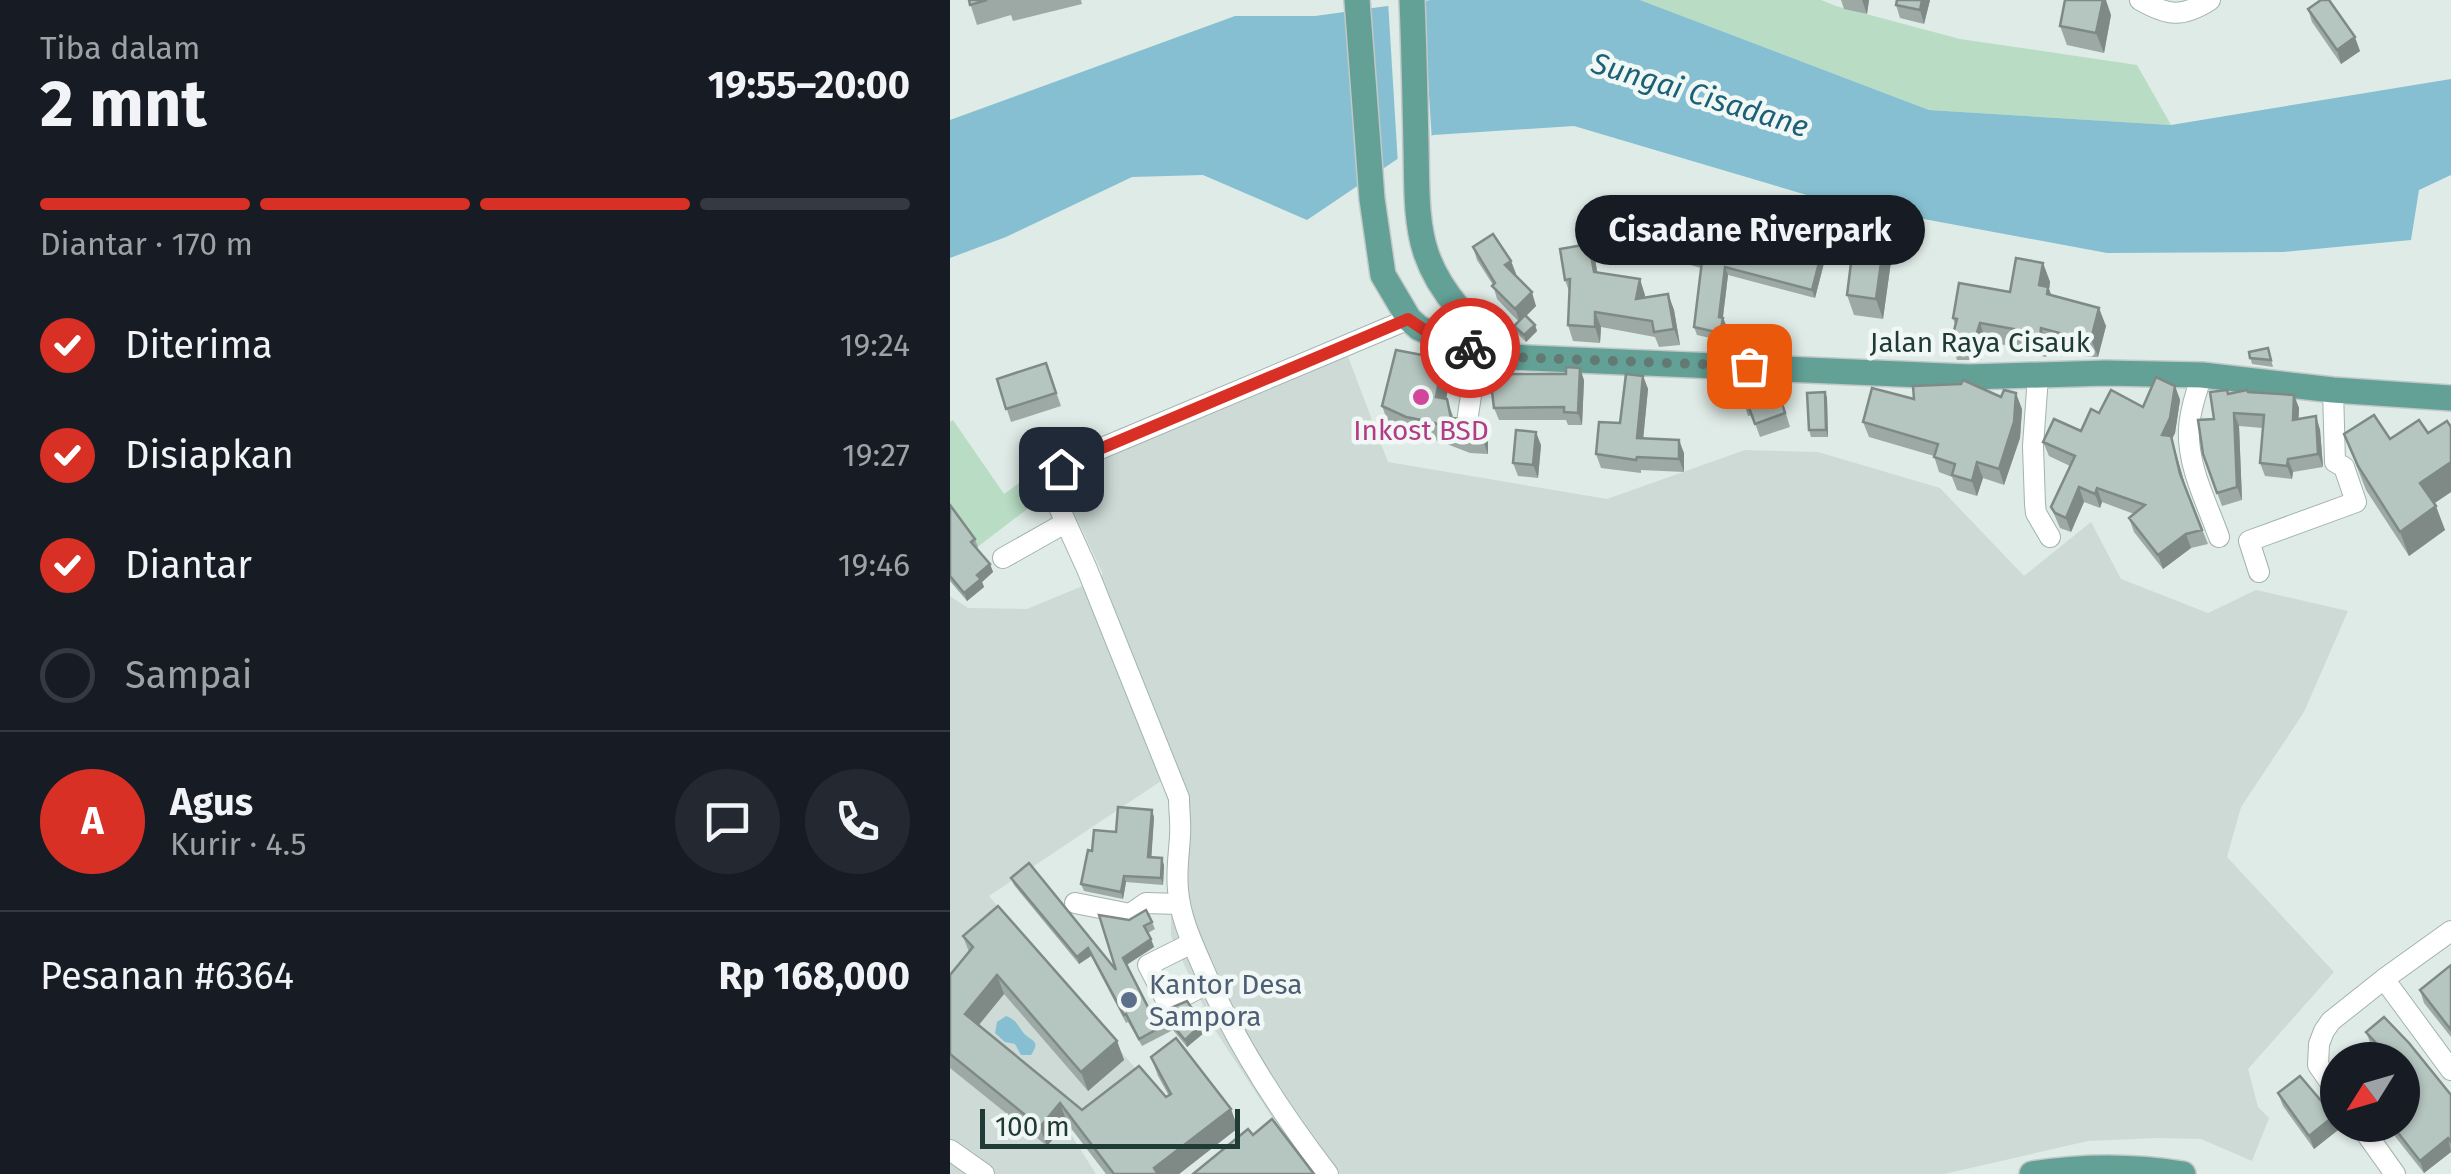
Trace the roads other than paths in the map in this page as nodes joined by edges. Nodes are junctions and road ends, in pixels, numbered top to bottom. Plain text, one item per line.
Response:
1 (1357, 0) edge
2 (1412, 0) edge
3 (2140, 0) edge
4 (2210, 0) edge
5 (1408, 319) junction
6 (1479, 342) junction
7 (2202, 375) junction
8 (2038, 376) junction
9 (2333, 390) junction
10 (2451, 398) edge
11 (1467, 422) edge
12 (1065, 523) junction
13 (2050, 537) dead end
14 (2218, 537) dead end
15 (1004, 558) dead end
16 (2259, 572) dead end
17 (1074, 902) dead end
18 (1180, 904) junction
19 (2451, 931) edge
20 (1192, 943) junction
21 (2384, 979) junction
22 (1209, 983) junction
23 (2320, 1042) edge
24 (2320, 1042) edge
25 (2320, 1068) edge
26 (2451, 1070) edge
27 (2372, 1142) edge
28 (950, 1150) edge
29 (984, 1174) edge
30 (1328, 1174) edge
31 (2032, 1174) edge
32 (2183, 1174) edge
33 (2395, 1174) edge

1 - 5 main road
2 - 6 main road, Jalan Raya Cisauk
3 - 4 street
5 - 6 main road, Jalan Raya Cisauk
5 - 12 street
6 - 8 main road, Jalan Raya Cisauk
6 - 11 street
7 - 8 main road, Jalan Raya Cisauk
7 - 9 main road, Jalan Raya Cisauk
7 - 14 street
8 - 13 street
9 - 10 main road, Jalan Raya Cisauk
9 - 16 street
12 - 15 street
12 - 18 street
17 - 18 street
18 - 20 street
19 - 21 street
20 - 22 street
20 - 22 street
21 - 23 street
21 - 26 street
22 - 30 street
24 - 25 street
27 - 33 street
28 - 29 street
31 - 32 main road

